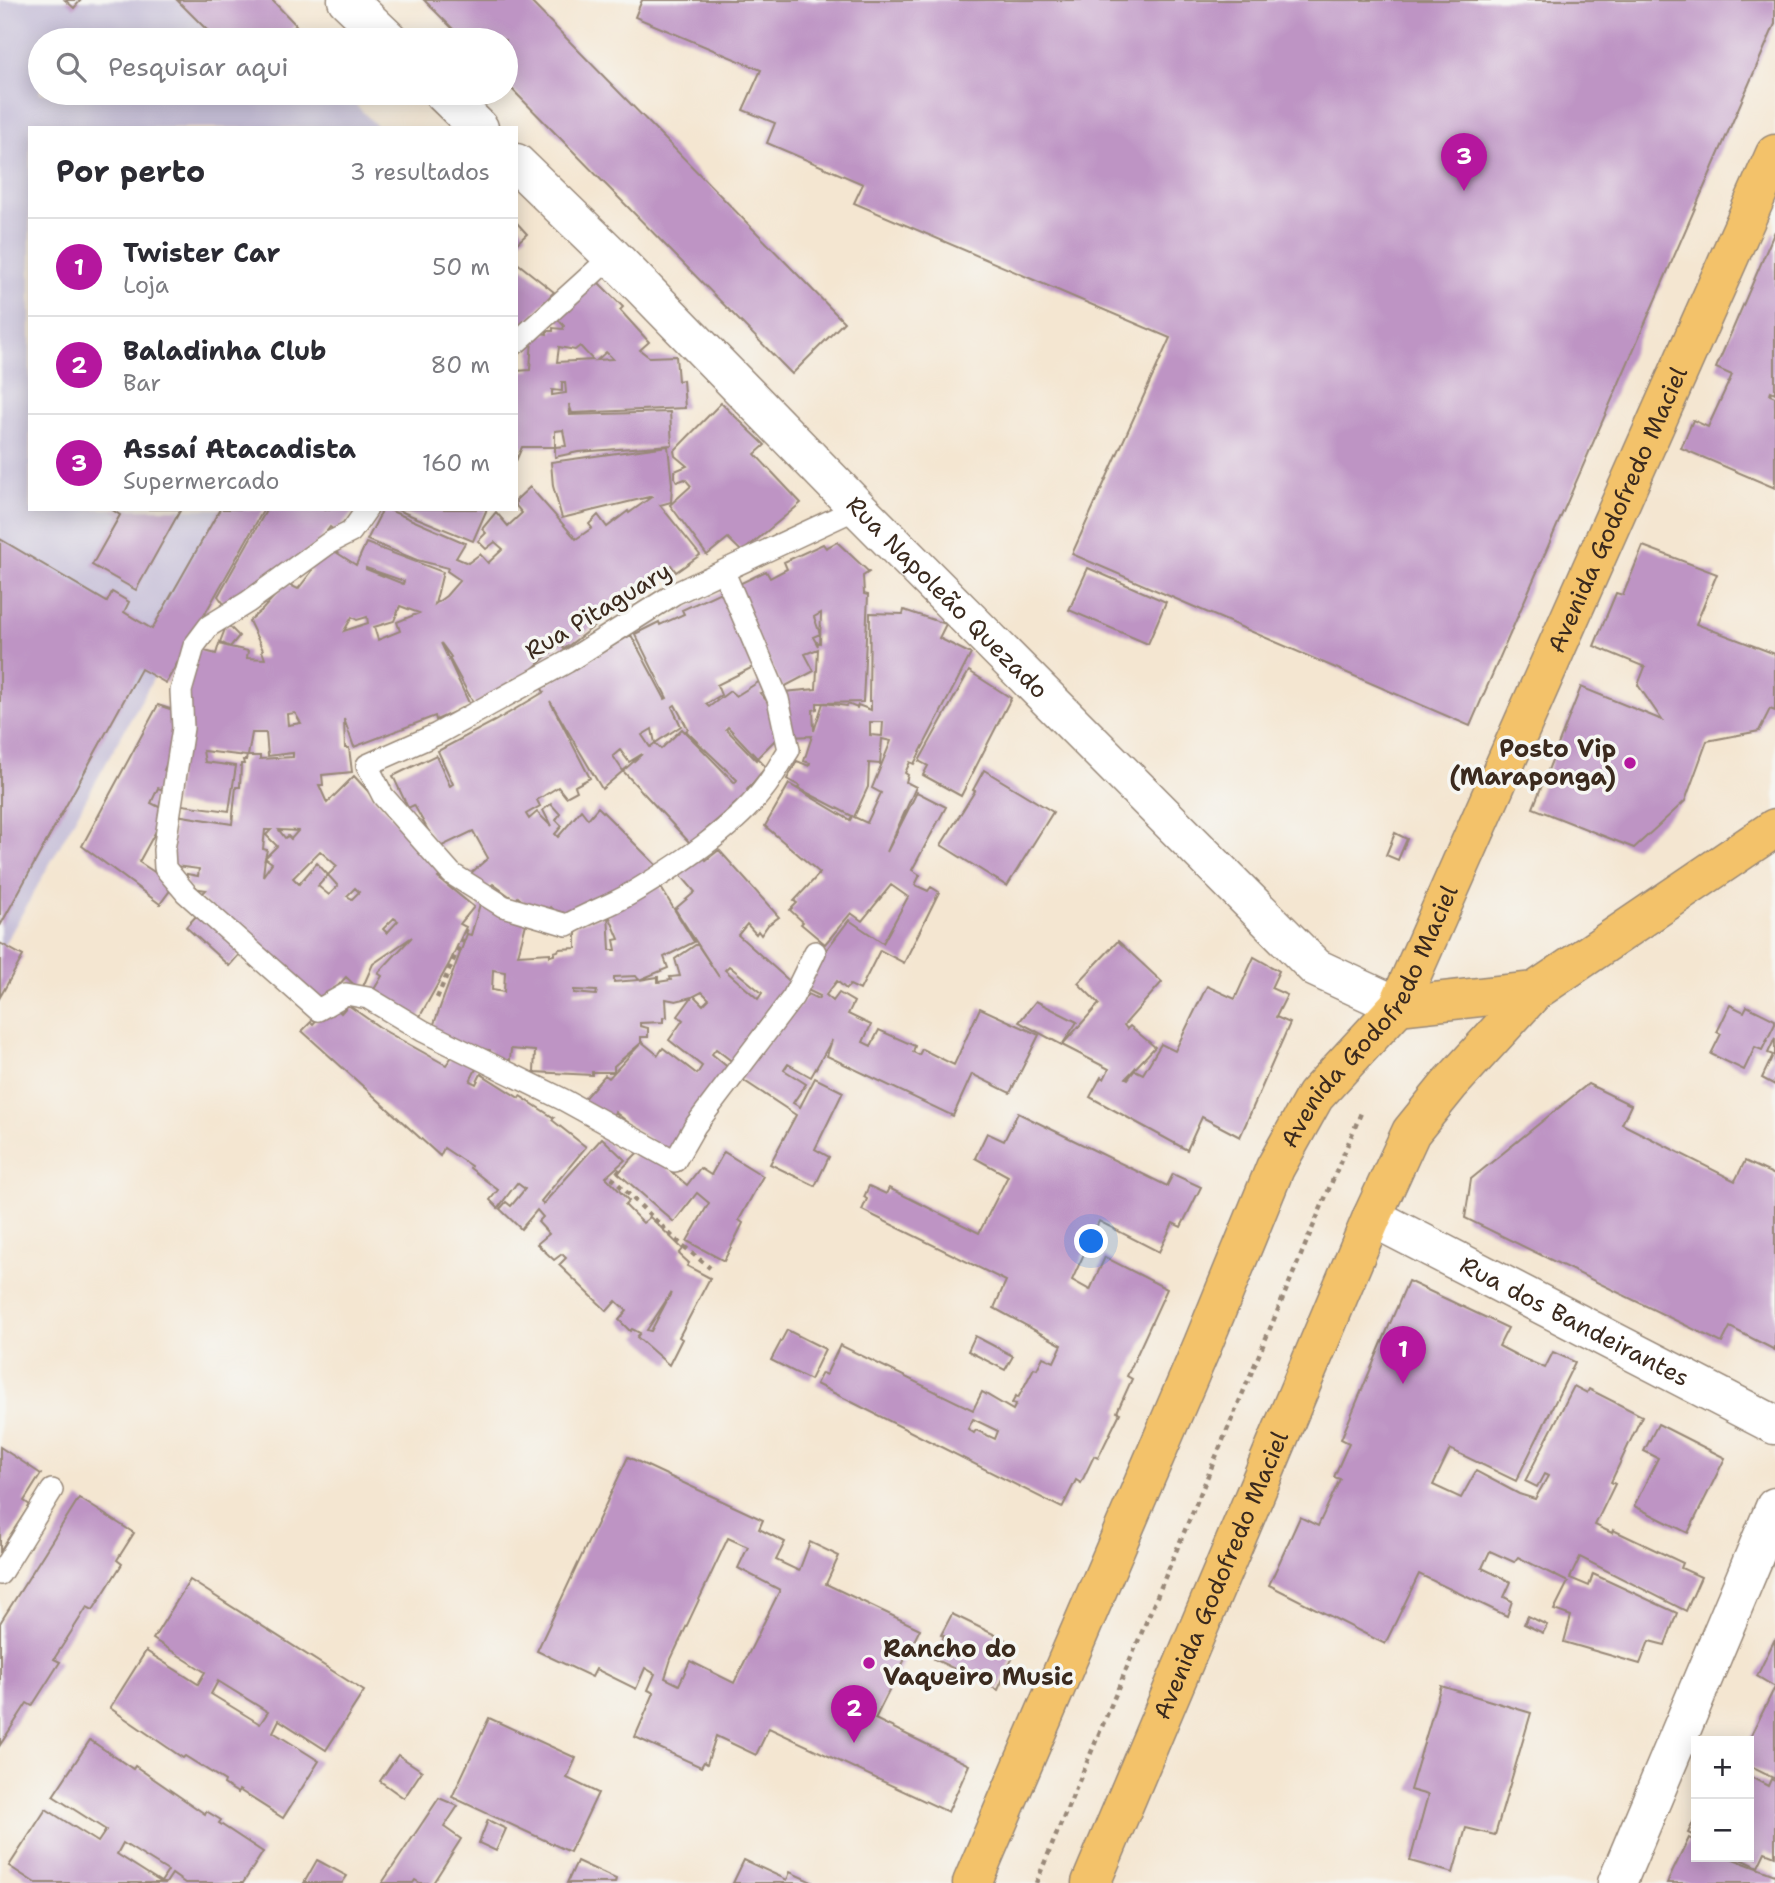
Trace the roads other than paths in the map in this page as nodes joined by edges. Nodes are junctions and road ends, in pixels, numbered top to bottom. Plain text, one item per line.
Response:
1 (347, 0) edge
2 (376, 28) edge
3 (455, 105) edge
4 (477, 126) edge
5 (1775, 154) edge
6 (518, 165) edge
7 (612, 256) junction
8 (518, 342) edge
9 (858, 508) junction
10 (366, 511) edge
11 (724, 572) junction
12 (1775, 828) edge
13 (815, 952) dead end
14 (1535, 991) junction
15 (1398, 1006) junction
16 (1372, 1217) junction
17 (1775, 1425) edge
18 (52, 1490) dead end
19 (1775, 1507) edge
20 (0, 1574) edge
21 (972, 1883) edge
22 (1091, 1883) edge
23 (1616, 1883) edge

1 - 2 street
3 - 4 street
5 - 15 main road, Avenida Godofredo Maciel
6 - 7 street, Rua Napoleão Quezado
7 - 8 lane
7 - 9 street, Rua Napoleão Quezado
9 - 11 lane, Rua Pitaguary
9 - 15 street, Rua Napoleão Quezado
10 - 13 lane
11 - 11 lane, Rua Pitaguary
12 - 14 main road
14 - 15 main road
14 - 16 main road, Avenida Godofredo Maciel
15 - 21 main road, Avenida Godofredo Maciel
16 - 17 street, Rua dos Bandeirantes
16 - 22 main road, Avenida Godofredo Maciel
18 - 20 lane
19 - 23 street

